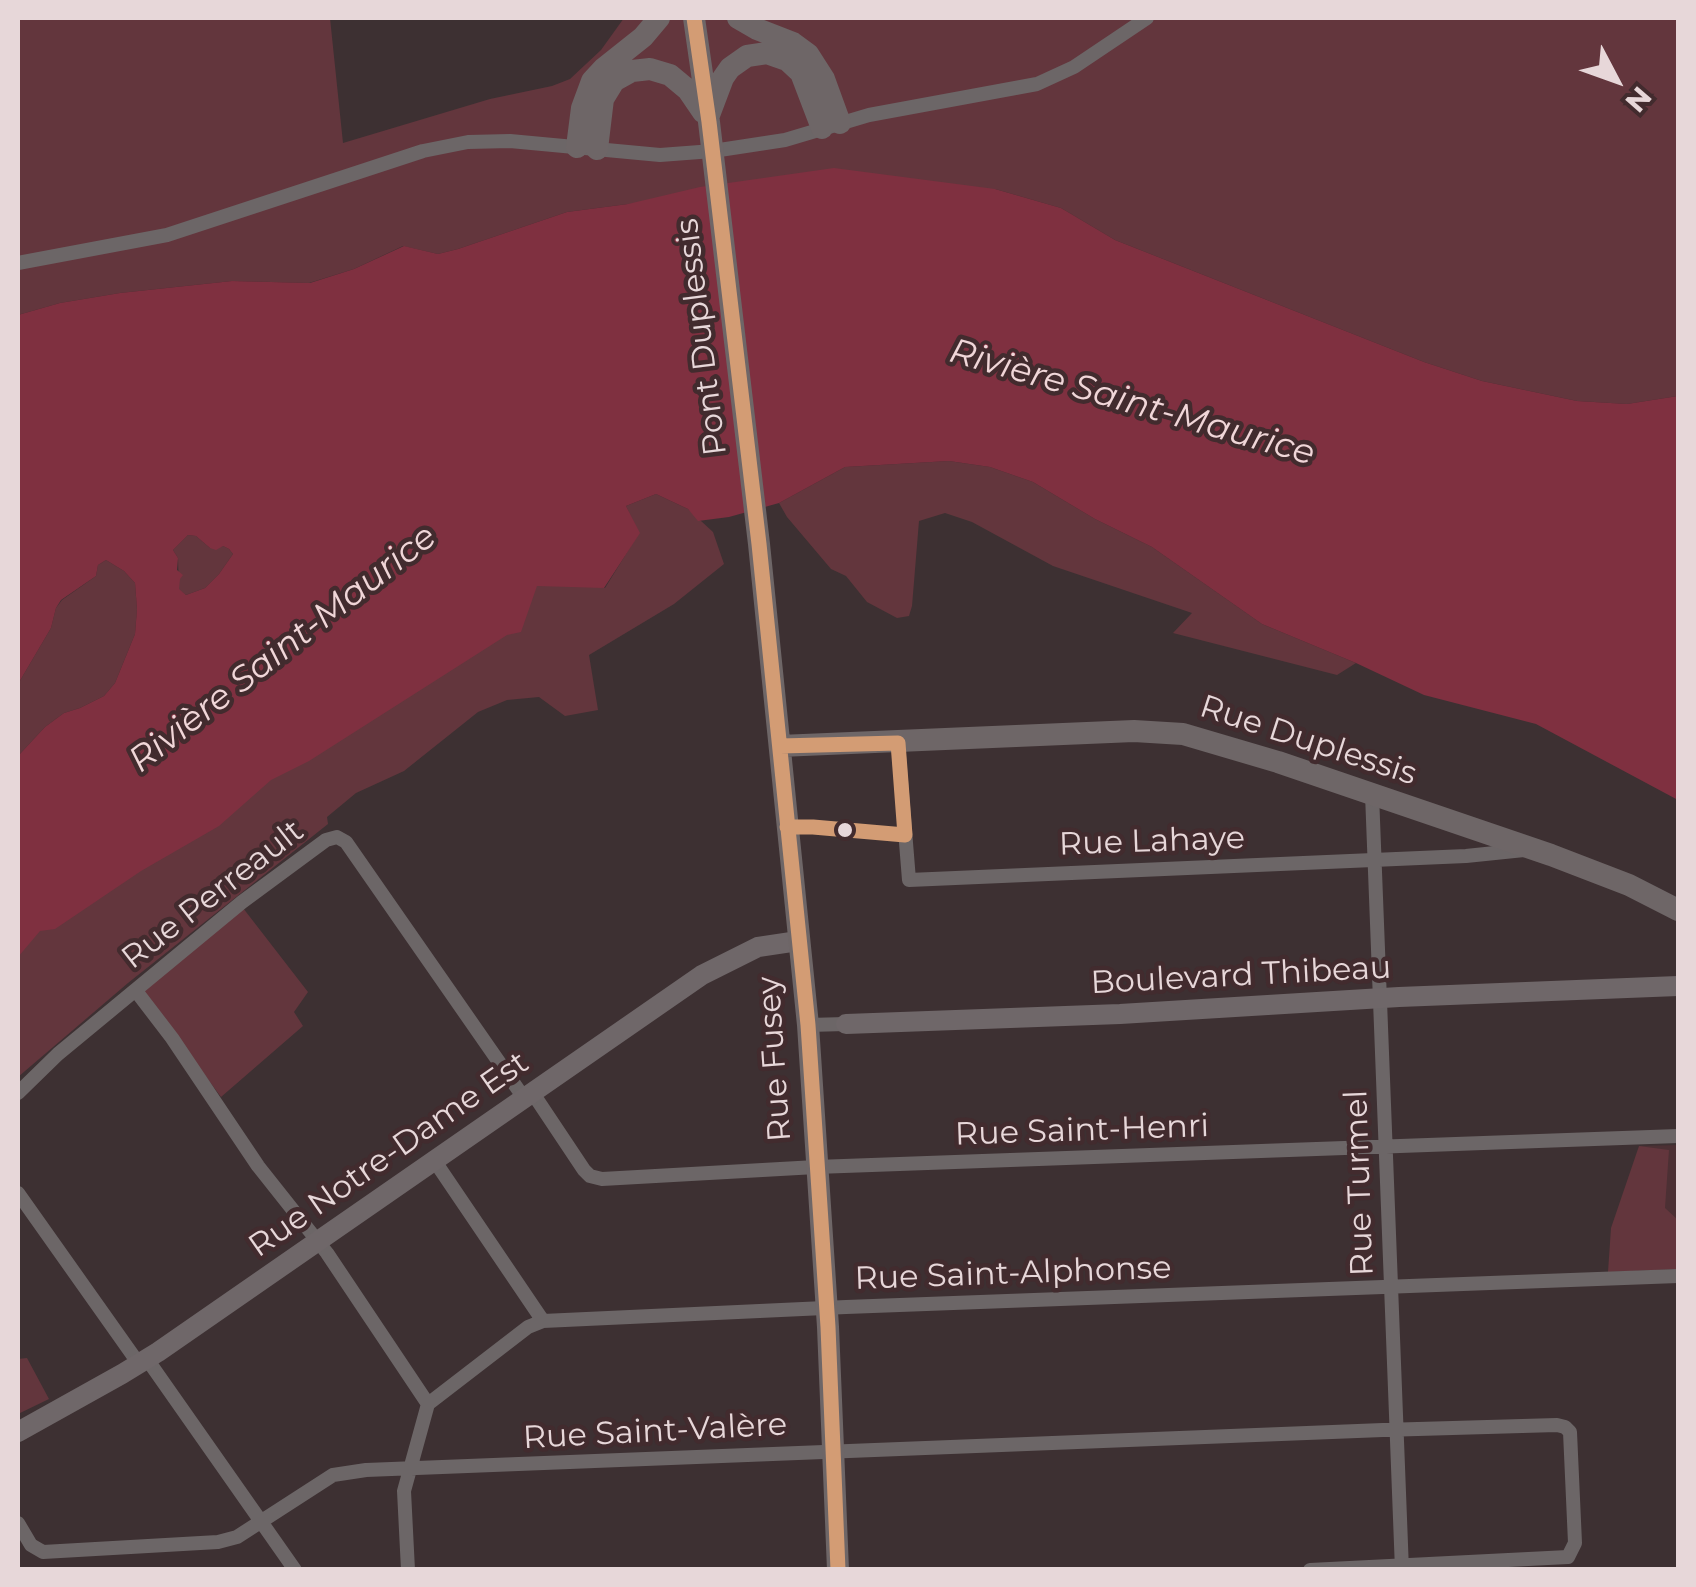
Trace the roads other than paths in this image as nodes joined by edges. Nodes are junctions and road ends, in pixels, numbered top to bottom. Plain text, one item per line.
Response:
1 (659, 18) edge
2 (694, 18) edge
3 (738, 18) edge
4 (1147, 18) edge
5 (708, 120) junction
6 (831, 126) junction
7 (586, 148) junction
8 (18, 263) edge
9 (760, 544) joint
10 (898, 743) junction
11 (780, 746) junction
12 (1372, 794) junction
13 (1535, 850) junction
14 (1374, 860) junction
15 (1678, 910) edge
16 (798, 941) junction
17 (1678, 986) edge
18 (136, 990) junction
19 (1380, 998) junction
20 (846, 1024) joint
21 (808, 1025) junction
22 (18, 1093) edge
23 (528, 1095) junction
24 (1678, 1136) edge
25 (1387, 1147) junction
26 (434, 1160) junction
27 (816, 1167) junction
28 (18, 1193) edge
29 (317, 1242) junction
30 (1678, 1276) edge
31 (1392, 1287) junction
32 (827, 1308) junction
33 (543, 1321) junction
34 (143, 1361) junction
35 (428, 1404) junction
36 (1398, 1429) junction
37 (18, 1432) edge
38 (834, 1450) junction
39 (410, 1469) junction
40 (260, 1522) junction
41 (18, 1523) edge
42 (1402, 1568) edge
43 (294, 1570) edge
44 (408, 1570) edge
45 (838, 1570) edge
46 (1310, 1570) edge

1 - 7 main road
2 - 5 main road, Pont Duplessis
3 - 6 main road
4 - 6 street
5 - 6 main road
5 - 7 main road
5 - 9 main road, Pont Duplessis
6 - 7 street
7 - 8 street
9 - 11 main road, Rue Fusey
10 - 11 main road, Rue Duplessis
10 - 12 main road, Rue Duplessis
10 - 14 street, Rue Lahaye
11 - 16 main road, Rue Fusey
12 - 13 main road, Rue Duplessis
12 - 14 street, Rue Turmel
13 - 14 street, Rue Lahaye
13 - 15 main road, Rue Duplessis
14 - 19 street, Rue Turmel
16 - 21 main road, Rue Fusey
16 - 23 street, Rue Notre-Dame Est
17 - 19 street, Boulevard Thibeau
18 - 22 street, Rue Perreault
18 - 23 street, Rue Perreault
18 - 29 street
19 - 20 street, Boulevard Thibeau
19 - 25 street, Rue Turmel
20 - 21 street, Boulevard Thibeau
21 - 27 main road, Rue Fusey
23 - 26 street, Rue Notre-Dame Est
23 - 27 street, Rue Saint-Henri
24 - 25 street, Rue Saint-Henri
25 - 27 street, Rue Saint-Henri
25 - 31 street, Rue Turmel
26 - 29 street, Rue Notre-Dame Est
26 - 33 street
27 - 32 main road, Rue Fusey
28 - 34 street
29 - 34 street, Rue Notre-Dame Est
29 - 35 street
30 - 31 street, Rue Saint-Alphonse
31 - 32 street, Rue Saint-Alphonse
31 - 36 street, Rue Turmel
32 - 33 street, Rue Saint-Alphonse
32 - 38 main road, Rue Fusey
33 - 35 street
34 - 37 street, Rue Notre-Dame Est
34 - 40 street
35 - 39 street
36 - 38 street, Rue Saint-Valère
36 - 42 street, Rue Turmel
36 - 42 street, Rue Saint-Valère
38 - 39 street, Rue Saint-Valère
38 - 45 main road, Rue Fusey
39 - 40 street, Rue Saint-Valère
39 - 44 street
40 - 41 street, Rue Saint-Valère
40 - 43 street
42 - 46 street

